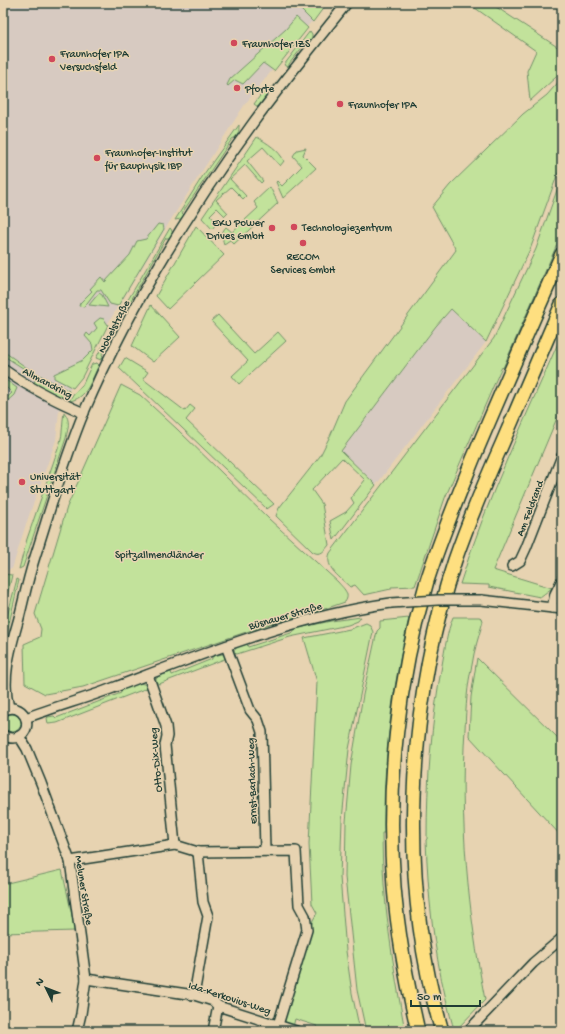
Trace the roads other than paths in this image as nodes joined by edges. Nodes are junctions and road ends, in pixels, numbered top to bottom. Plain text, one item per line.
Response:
1 (347, 3) edge
2 (562, 254) edge
3 (562, 304) edge
4 (3, 369) edge
5 (84, 413) junction
6 (562, 456) edge
7 (512, 566) dead end
8 (562, 580) edge
9 (552, 608) junction
10 (562, 609) edge
11 (226, 646) junction
12 (148, 675) junction
13 (6, 709) edge
14 (26, 718) junction
15 (3, 735) edge
16 (19, 736) junction
17 (175, 845) junction
18 (265, 850) junction
19 (198, 852) junction
20 (70, 861) junction
21 (562, 938) edge
22 (86, 979) junction
23 (194, 995) junction
24 (218, 1006) junction
25 (278, 1025) junction
26 (77, 1031) edge
27 (213, 1031) edge
28 (296, 1031) edge
29 (418, 1031) edge
30 (442, 1031) edge
31 (468, 1031) edge

1 - 5 street, Nobelstraße
2 - 29 highway
3 - 30 highway
4 - 5 street, Allmandring
5 - 13 street, Nobelstraße
6 - 7 street, Am Feldrand
8 - 9 street
9 - 10 street, Büsnauer Straße
9 - 11 street, Büsnauer Straße, bridge
11 - 12 street, Büsnauer Straße
11 - 18 street, Ernst-Barlach-Weg
12 - 14 street, Büsnauer Straße
12 - 17 street, Otto-Dix-Weg
13 - 14 street
14 - 16 street
15 - 16 street
16 - 20 street, Meluner Straße
17 - 19 street
17 - 20 street
18 - 19 street
18 - 25 street
19 - 23 street
20 - 22 street, Meluner Straße
21 - 31 street
22 - 23 street, Ida-Kerkovius-Weg
22 - 26 street, Meluner Straße
23 - 24 street, Ida-Kerkovius-Weg
24 - 25 street, Ida-Kerkovius-Weg
24 - 27 street
25 - 28 street, Ida-Kerkovius-Weg

